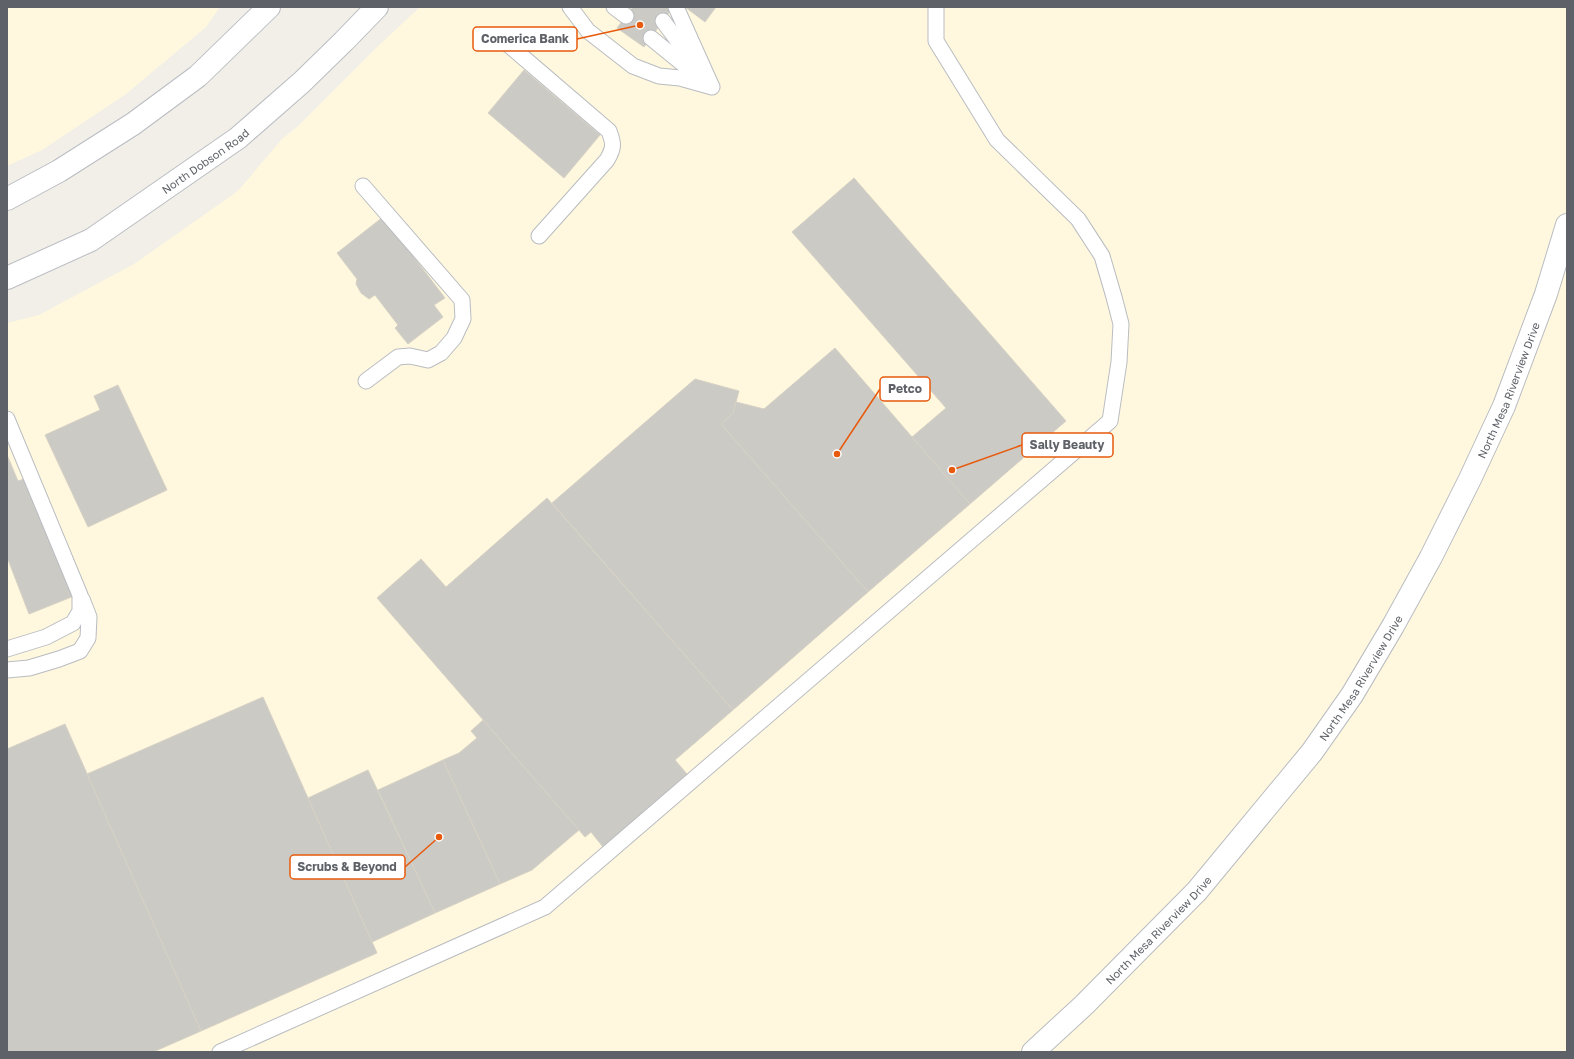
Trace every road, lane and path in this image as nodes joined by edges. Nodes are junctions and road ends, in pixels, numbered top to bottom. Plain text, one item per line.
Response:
1 (269, 7) edge
2 (377, 7) edge
3 (570, 7) edge
4 (614, 7) edge
5 (676, 7) edge
6 (936, 7) edge
7 (626, 16) dead end
8 (663, 21) dead end
9 (651, 38) dead end
10 (503, 40) dead end
11 (712, 87) junction
12 (363, 186) dead end
13 (7, 199) edge
14 (1567, 225) edge
15 (539, 236) dead end
16 (7, 278) edge
17 (366, 381) dead end
18 (7, 419) edge
19 (80, 595) junction
20 (7, 650) edge
21 (7, 670) edge
22 (220, 1052) edge
23 (1033, 1052) edge

1 - 13 street
2 - 16 street, North Dobson Road
3 - 11 lane
4 - 7 lane
5 - 11 lane
6 - 22 lane
8 - 11 lane
9 - 11 lane
10 - 15 lane
12 - 17 lane
14 - 23 street, North Mesa Riverview Drive
18 - 19 lane
19 - 20 lane
19 - 21 lane

